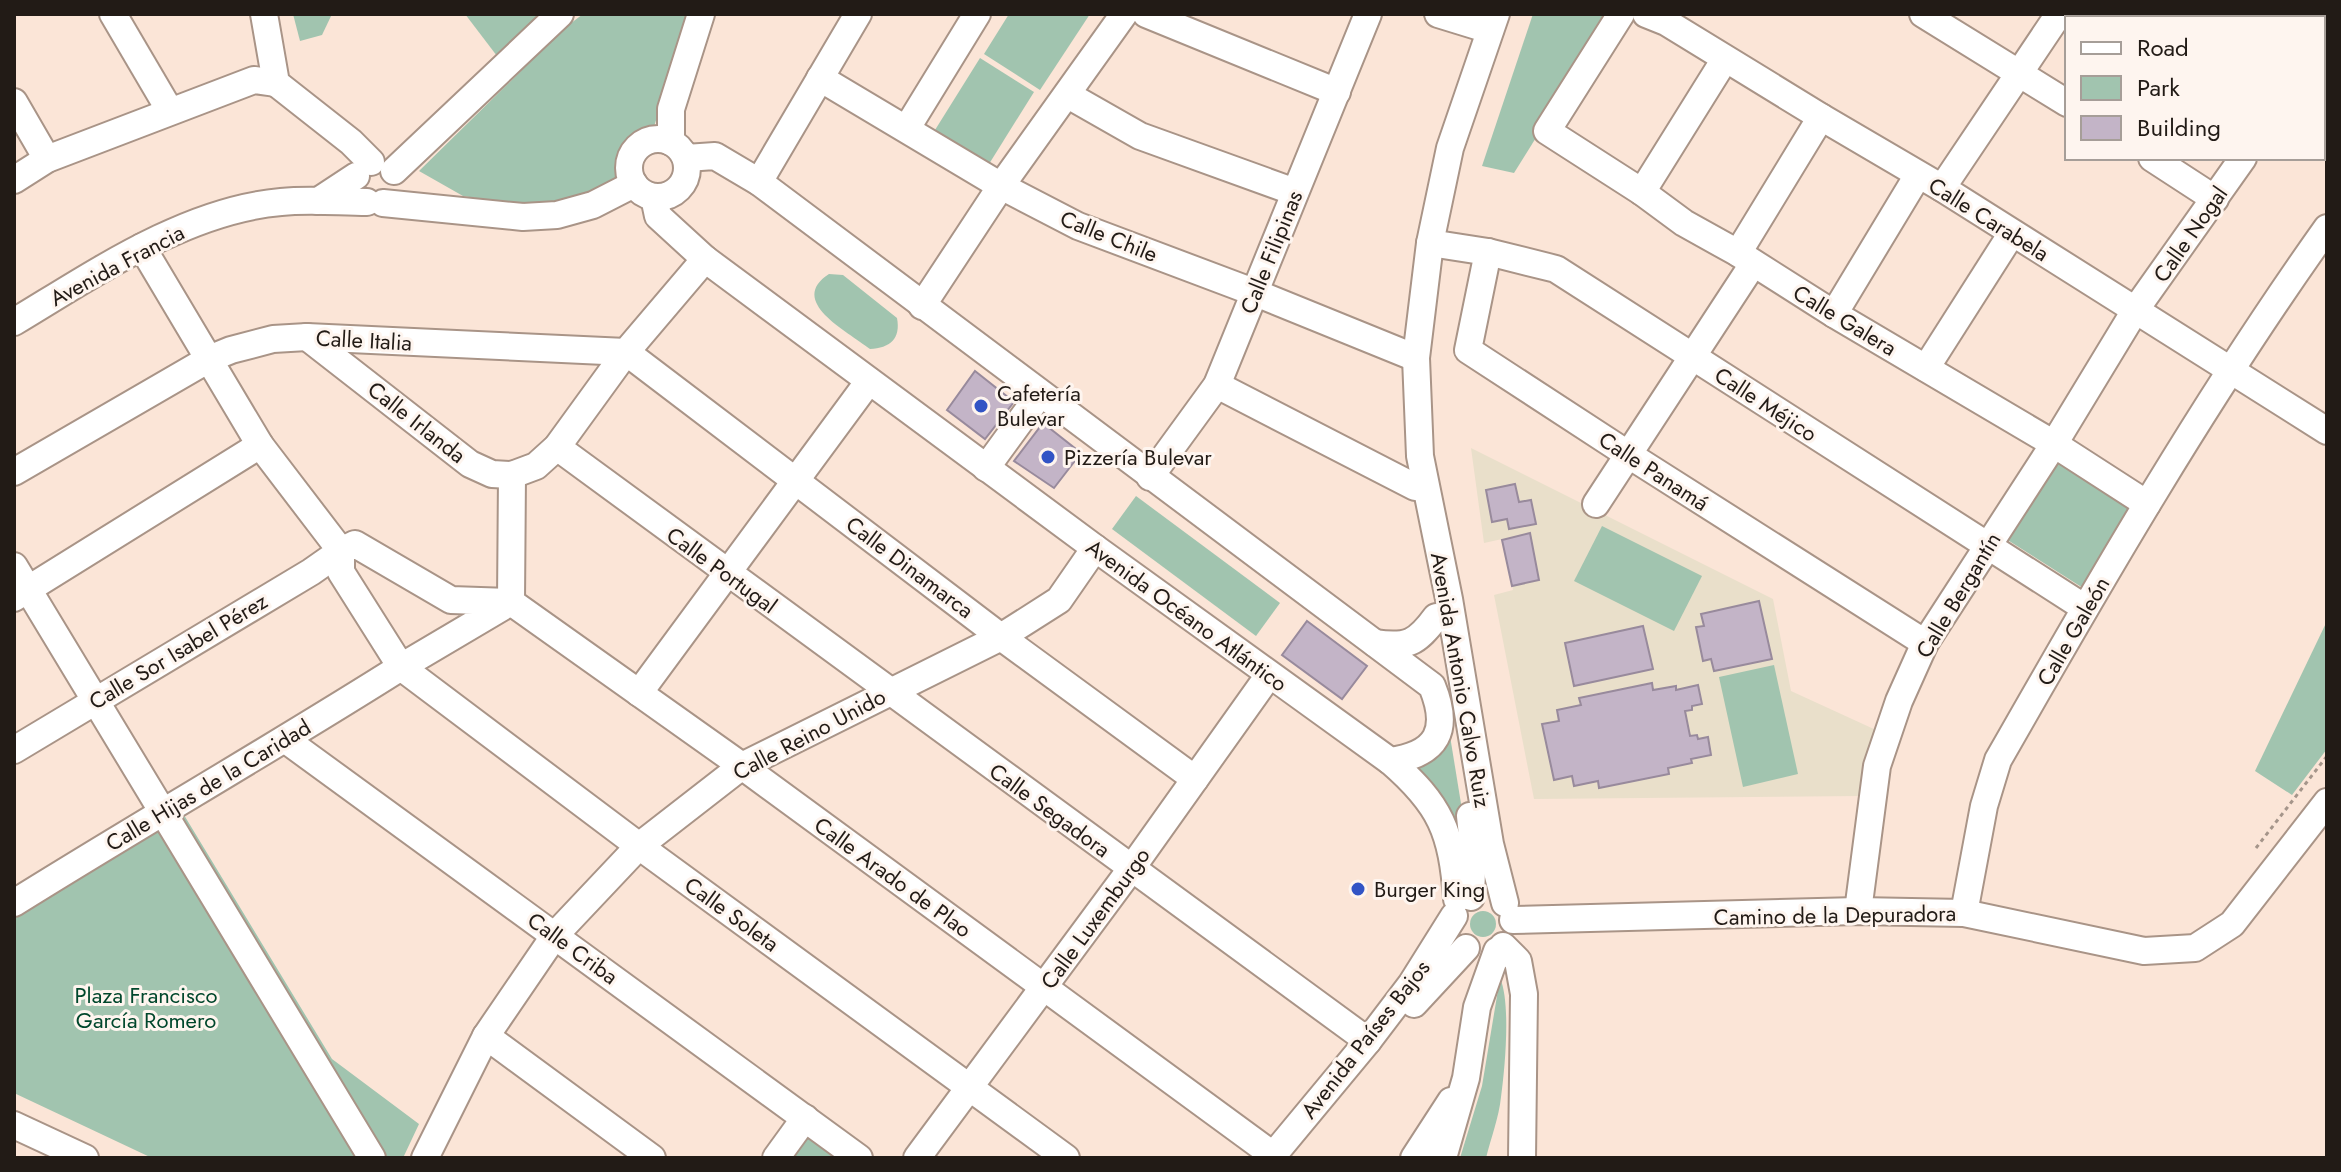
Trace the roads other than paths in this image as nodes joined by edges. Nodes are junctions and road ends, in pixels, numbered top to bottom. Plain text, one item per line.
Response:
1 (113, 14) edge
2 (264, 14) edge
3 (560, 14) edge
4 (701, 14) edge
5 (858, 14) edge
6 (977, 14) edge
7 (1124, 14) edge
8 (1146, 14) edge
9 (1368, 14) edge
10 (1438, 14) edge
11 (1621, 14) edge
12 (1923, 14) edge
13 (2059, 14) edge
14 (1660, 17) edge
15 (1493, 22) edge
16 (1725, 59) junction
17 (2019, 73) junction
18 (820, 78) junction
19 (276, 83) junction
20 (1337, 92) junction
21 (1068, 95) junction
22 (14, 102) edge
23 (2065, 102) edge
24 (170, 111) junction
25 (1821, 117) junction
26 (907, 128) junction
27 (678, 150) junction
28 (47, 159) junction
29 (2155, 160) edge
30 (2242, 160) edge
31 (379, 171) junction
32 (1918, 175) junction
33 (14, 180) edge
34 (759, 182) junction
35 (1001, 186) junction
36 (1942, 188) junction
37 (644, 191) junction
38 (1295, 192) junction
39 (1642, 192) junction
40 (2215, 199) junction
41 (318, 201) junction
42 (375, 202) junction
43 (447, 209) junction
44 (2012, 233) junction
45 (1430, 243) junction
46 (2323, 243) edge
47 (142, 247) junction
48 (1488, 252) junction
49 (1746, 258) junction
50 (705, 259) junction
51 (1256, 293) junction
52 (922, 306) junction
53 (2136, 309) junction
54 (1834, 314) junction
55 (14, 322) edge
56 (307, 337) junction
57 (626, 352) junction
58 (1692, 357) junction
59 (1416, 358) junction
60 (209, 359) junction
61 (1926, 368) junction
62 (2232, 370) junction
63 (869, 381) junction
64 (1217, 385) junction
65 (1040, 394) junction
66 (2327, 431) edge
67 (2054, 444) junction
68 (260, 445) junction
69 (557, 447) junction
70 (1629, 455) junction
71 (1420, 456) junction
72 (986, 468) junction
73 (14, 472) edge
74 (512, 475) junction
75 (1150, 477) junction
76 (795, 481) junction
77 (1415, 487) junction
78 (1596, 504) dead end
79 (2147, 504) junction
80 (1987, 545) junction
81 (1095, 548) junction
82 (341, 551) junction
83 (14, 566) edge
84 (727, 574) junction
85 (21, 594) edge
86 (511, 602) junction
87 (2085, 608) junction
88 (1436, 617) junction
89 (1001, 637) junction
90 (1375, 643) junction
91 (1925, 643) junction
92 (401, 667) junction
93 (1269, 675) junction
94 (1432, 686) junction
95 (888, 691) junction
96 (639, 693) junction
97 (95, 700) junction
98 (1460, 714) junction
99 (286, 740) junction
100 (14, 750) edge
101 (1390, 761) junction
102 (742, 766) junction
103 (1195, 779) junction
104 (2327, 802) edge
105 (162, 811) junction
106 (639, 846) junction
107 (1131, 869) junction
108 (14, 903) edge
109 (1461, 907) junction
110 (1509, 911) junction
111 (1858, 911) junction
112 (1964, 913) junction
113 (555, 935) junction
114 (1484, 949) junction
115 (1043, 988) junction
116 (486, 1036) junction
117 (1368, 1041) junction
118 (1466, 1078) junction
119 (969, 1088) junction
120 (805, 1118) junction
121 (14, 1125) edge
122 (433, 1154) edge
123 (1279, 1157) edge
124 (85, 1158) edge
125 (372, 1158) edge
126 (652, 1158) edge
127 (776, 1158) edge
128 (859, 1158) edge
129 (917, 1158) edge
130 (1066, 1158) edge
131 (1414, 1158) edge
132 (1443, 1158) edge
133 (1522, 1158) edge

1 - 24 street
2 - 19 street
3 - 31 street
4 - 27 street
5 - 18 street
6 - 26 street
7 - 21 street
8 - 20 street
9 - 20 street, Calle Filipinas
10 - 15 street
11 - 39 street, Calle Galera
12 - 17 street
13 - 17 street
14 - 16 street, Calle Carabela
15 - 45 street, Avenida Antonio Calvo Ruiz
16 - 25 street, Calle Carabela
16 - 39 street
17 - 23 street
17 - 36 street
18 - 26 street, Calle Chile
18 - 34 street
19 - 24 street
19 - 31 street
20 - 38 street, Calle Filipinas
21 - 35 street
21 - 38 street
22 - 28 street
24 - 28 street
25 - 32 street, Calle Carabela
25 - 49 street
26 - 35 street, Calle Chile
27 - 34 street
27 - 37 street
27 - 37 street
28 - 33 street
29 - 40 street
30 - 40 street, Calle Nogal
31 - 41 street
31 - 42 street
31 - 42 street
31 - 43 street, Avenida Francia
32 - 36 street, Calle Carabela
32 - 54 street
34 - 52 street
35 - 51 street, Calle Chile
35 - 52 street
36 - 44 street, Calle Carabela
37 - 43 street, Avenida Francia
37 - 50 street, Avenida Océano Atlántico
38 - 51 street, Calle Filipinas
39 - 49 street, Calle Galera
40 - 53 street, Calle Nogal
41 - 42 street, Avenida Francia
41 - 47 street, Avenida Francia
42 - 43 street, Avenida Francia
44 - 53 street, Calle Carabela
44 - 61 street
45 - 48 street, Calle Méjico
45 - 59 street, Avenida Antonio Calvo Ruiz
46 - 62 street, Calle Galeón
47 - 55 street, Avenida Francia
47 - 60 street
48 - 58 street, Calle Méjico
48 - 70 street, Calle Panamá
49 - 54 street, Calle Galera
49 - 58 street
50 - 57 street
50 - 63 street, Avenida Océano Atlántico
51 - 59 street, Calle Chile
51 - 64 street, Calle Filipinas
52 - 65 street
53 - 62 street, Calle Carabela
53 - 67 street, Calle Bergantín
54 - 61 street, Calle Galera
56 - 57 street, Calle Italia
56 - 60 street, Calle Italia
56 - 74 street, Calle Irlanda
57 - 69 street
57 - 76 street, Calle Dinamarca
58 - 70 street
58 - 80 street, Calle Méjico
59 - 71 street, Avenida Antonio Calvo Ruiz
60 - 68 street
60 - 73 street, Calle Italia
61 - 67 street, Calle Galera
62 - 66 street, Calle Carabela
62 - 79 street, Calle Galeón
63 - 72 street, Avenida Océano Atlántico
63 - 76 street
64 - 75 street, Calle Filipinas
64 - 77 street
65 - 72 street
65 - 75 street
67 - 79 street, Calle Galera
67 - 80 street, Calle Bergantín
68 - 82 street
68 - 85 street
69 - 74 street
69 - 84 street, Calle Portugal
70 - 78 street
70 - 91 street, Calle Panamá
71 - 77 street, Avenida Antonio Calvo Ruiz
71 - 98 street, Avenida Antonio Calvo Ruiz
72 - 81 street, Avenida Océano Atlántico
74 - 86 street
75 - 90 street
76 - 84 street
76 - 89 street, Calle Dinamarca
77 - 88 street, Avenida Antonio Calvo Ruiz
79 - 87 street, Calle Galeón
80 - 87 street, Calle Méjico
80 - 91 street, Calle Bergantín
81 - 89 street, Calle Reino Unido
81 - 93 street, Avenida Océano Atlántico
82 - 86 street
82 - 92 street
82 - 97 street, Calle Sor Isabel Pérez
83 - 85 street
84 - 95 street, Calle Portugal
84 - 96 street
85 - 97 street
86 - 92 street, Calle Hijas de la Caridad
86 - 96 street, Calle Arado de Plao
87 - 112 street, Calle Galeón
88 - 90 street
88 - 98 street, Avenida Antonio Calvo Ruiz
89 - 95 street, Calle Reino Unido
89 - 103 street, Calle Dinamarca
90 - 94 street
91 - 111 street, Calle Bergantín
92 - 99 street, Calle Hijas de la Caridad
92 - 106 street, Calle Soleta
93 - 101 street, Avenida Océano Atlántico
93 - 103 street, Calle Luxemburgo
94 - 98 street
94 - 101 street
95 - 102 street, Calle Reino Unido
95 - 107 street, Calle Segadora
96 - 102 street, Calle Arado de Plao
97 - 100 street, Calle Sor Isabel Pérez
97 - 105 street
98 - 109 street, Avenida Antonio Calvo Ruiz
98 - 110 street, Avenida Antonio Calvo Ruiz
99 - 105 street, Calle Hijas de la Caridad
99 - 113 street, Calle Criba
101 - 109 street, Avenida Océano Atlántico
102 - 106 street, Calle Reino Unido
102 - 115 street, Calle Arado de Plao
103 - 107 street, Calle Luxemburgo
104 - 112 street, Camino de la Depuradora
105 - 108 street, Calle Hijas de la Caridad
105 - 125 street
106 - 113 street, Calle Reino Unido
106 - 119 street, Calle Soleta
107 - 115 street, Calle Luxemburgo
107 - 117 street, Calle Segadora
109 - 110 street
109 - 114 street
109 - 117 street, Avenida Países Bajos
110 - 111 street, Camino de la Depuradora
110 - 114 street
111 - 112 street, Camino de la Depuradora
113 - 116 street, Calle Reino Unido
113 - 120 street, Calle Criba
114 - 118 street
114 - 123 street, Avenida Países Bajos
114 - 133 street
115 - 119 street, Calle Luxemburgo
115 - 123 street, Calle Arado de Plao
116 - 122 street, Calle Reino Unido
116 - 126 street
117 - 123 street, Avenida Países Bajos
118 - 131 street
118 - 132 street
119 - 129 street, Calle Luxemburgo
119 - 130 street, Calle Soleta
120 - 127 street
120 - 128 street, Calle Criba
121 - 124 street

